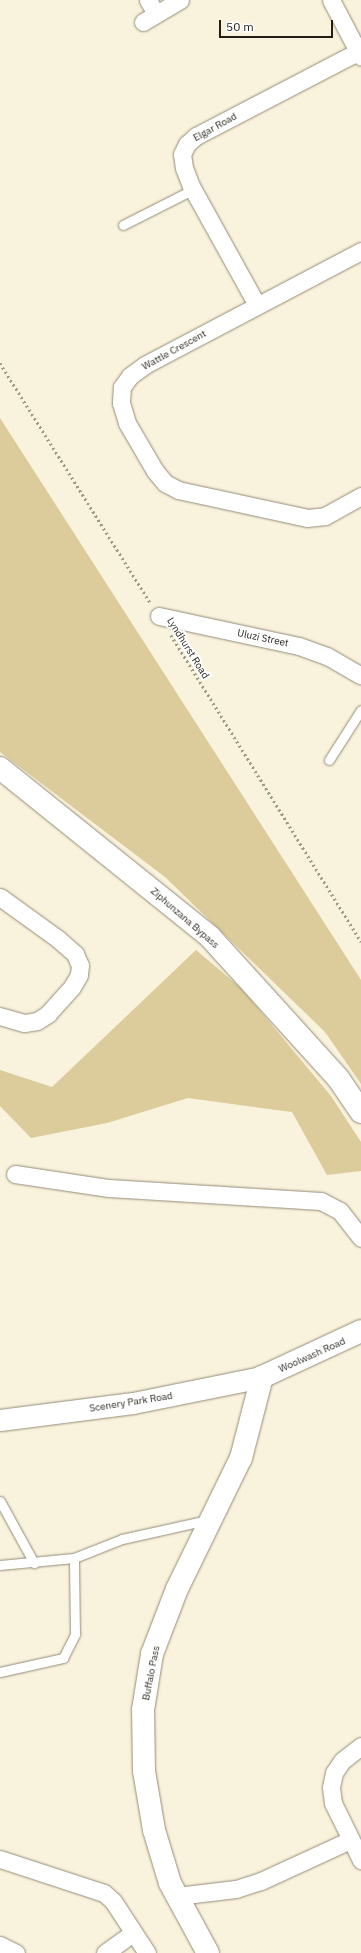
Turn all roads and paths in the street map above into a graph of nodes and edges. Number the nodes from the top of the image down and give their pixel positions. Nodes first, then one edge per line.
1 (180, 0) edge
2 (331, 0) edge
3 (149, 12) edge
4 (360, 53) edge
5 (192, 190) junction
6 (123, 225) dead end
7 (361, 251) edge
8 (257, 305) junction
9 (0, 363) edge
10 (361, 496) edge
11 (159, 616) junction
12 (361, 676) edge
13 (361, 710) edge
14 (329, 760) dead end
15 (0, 768) edge
16 (0, 897) edge
17 (361, 942) edge
18 (0, 1016) edge
19 (361, 1112) edge
20 (15, 1174) dead end
21 (361, 1238) edge
22 (361, 1331) edge
23 (262, 1377) junction
24 (0, 1420) edge
25 (0, 1501) edge
26 (212, 1520) junction
27 (74, 1558) junction
28 (34, 1563) junction
29 (0, 1565) edge
30 (0, 1672) edge
31 (361, 1746) edge
32 (350, 1840) junction
33 (0, 1859) edge
34 (361, 1860) edge
35 (176, 1896) junction
36 (133, 1933) junction
37 (0, 1945) edge
38 (16, 1953) edge
39 (105, 1953) edge
40 (147, 1953) edge
41 (208, 1953) edge

1 - 3 street
2 - 4 street
4 - 5 street, Elgar Road
5 - 6 lane
5 - 8 street, Elgar Road
7 - 8 street, Wattle Crescent
8 - 10 street, Wattle Crescent
9 - 11 path, Lyndhurst Road
11 - 12 street, Uluzi Street
11 - 17 path, Lyndhurst Road
13 - 14 lane
15 - 19 main road, Ziphunzana Bypass
16 - 18 street
20 - 21 street
22 - 23 main road, Woolwash Road
23 - 24 street, Scenery Park Road
23 - 26 main road, Buffalo Pass
25 - 28 lane
26 - 27 lane
26 - 35 main road, Buffalo Pass
27 - 28 lane
27 - 30 lane
28 - 29 lane
31 - 32 street
32 - 34 street
32 - 35 street
33 - 36 street
35 - 41 main road, Buffalo Pass
36 - 39 street
36 - 40 street
37 - 38 street

